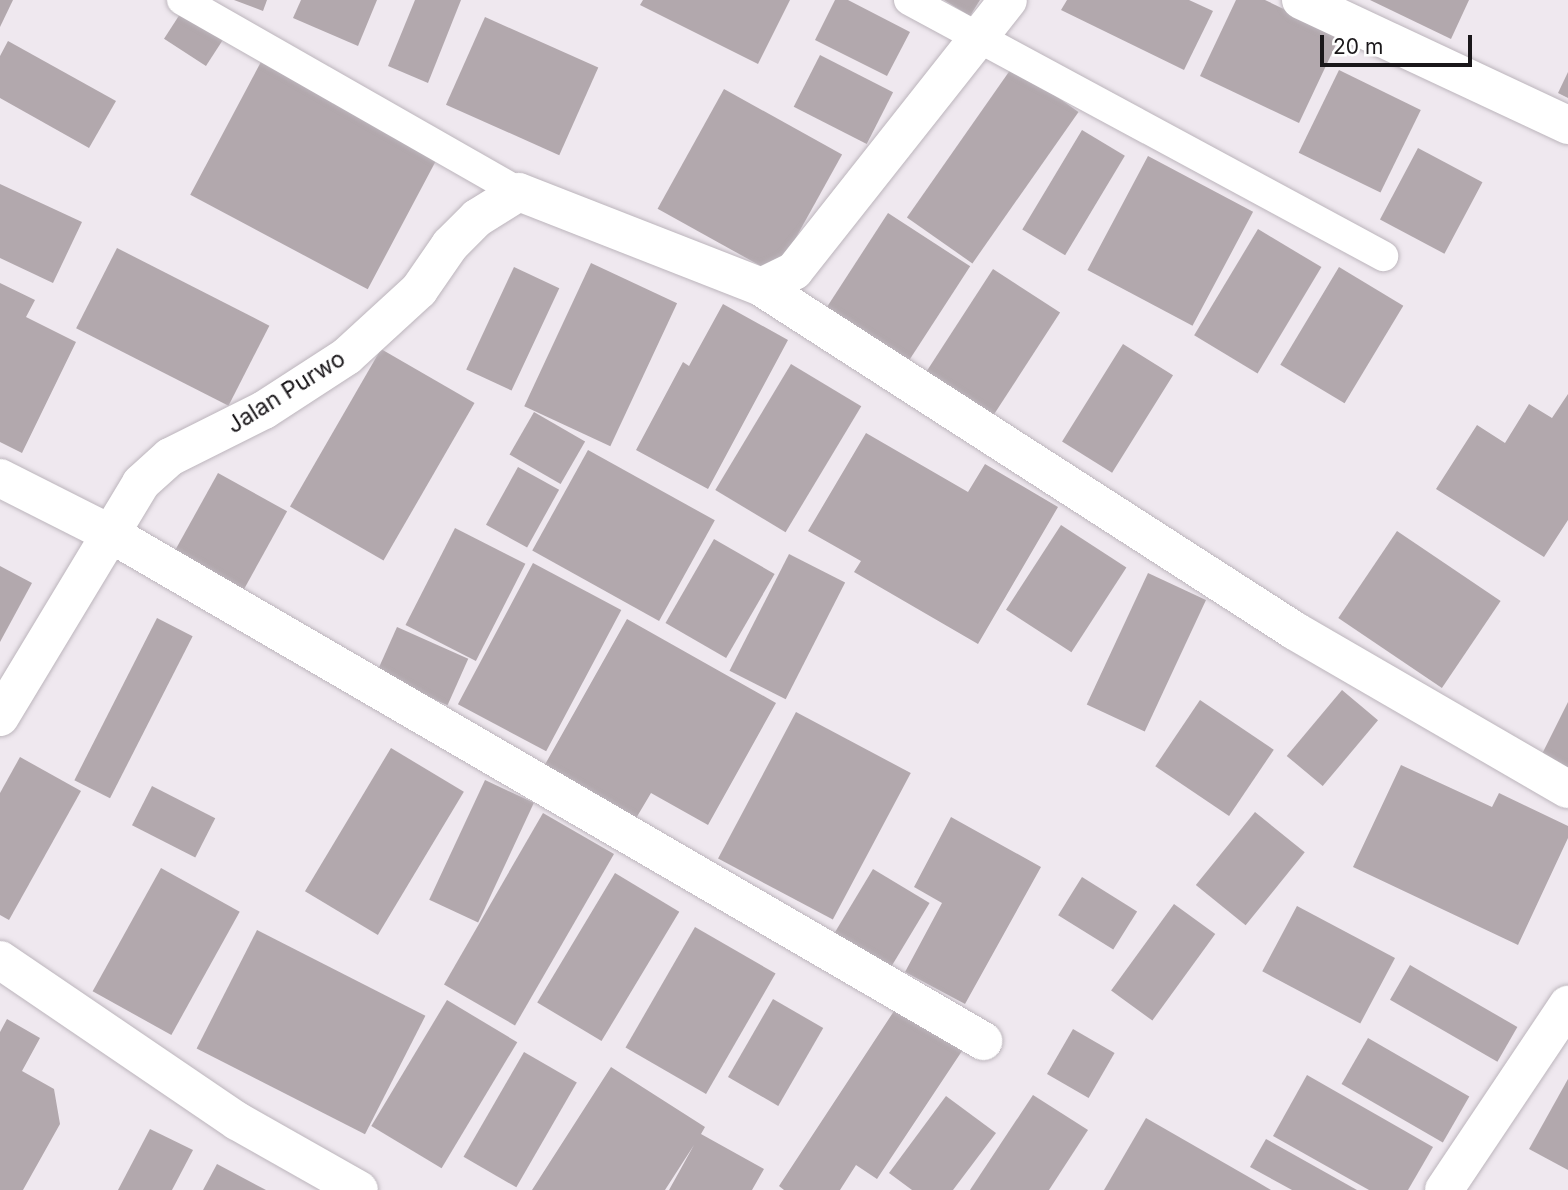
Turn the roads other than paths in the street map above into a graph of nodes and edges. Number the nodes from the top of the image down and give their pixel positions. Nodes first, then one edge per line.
1 (182, 0) edge
2 (909, 0) edge
3 (1008, 0) edge
4 (1301, 0) edge
5 (978, 34) junction
6 (1568, 125) edge
7 (519, 192) junction
8 (1383, 256) dead end
9 (761, 287) junction
10 (0, 478) edge
11 (111, 534) junction
12 (0, 717) edge
13 (1568, 789) edge
14 (0, 960) edge
15 (1568, 1004) edge
16 (983, 1041) dead end
17 (359, 1190) edge
18 (1444, 1190) edge

1 - 7 lane
2 - 5 lane
3 - 5 street
4 - 6 street
5 - 8 lane
5 - 9 street
7 - 9 street
7 - 11 street, Jalan Purwo
9 - 13 street
10 - 11 street
11 - 12 street, Jalan Purwo
11 - 16 street
14 - 17 street
15 - 18 street

